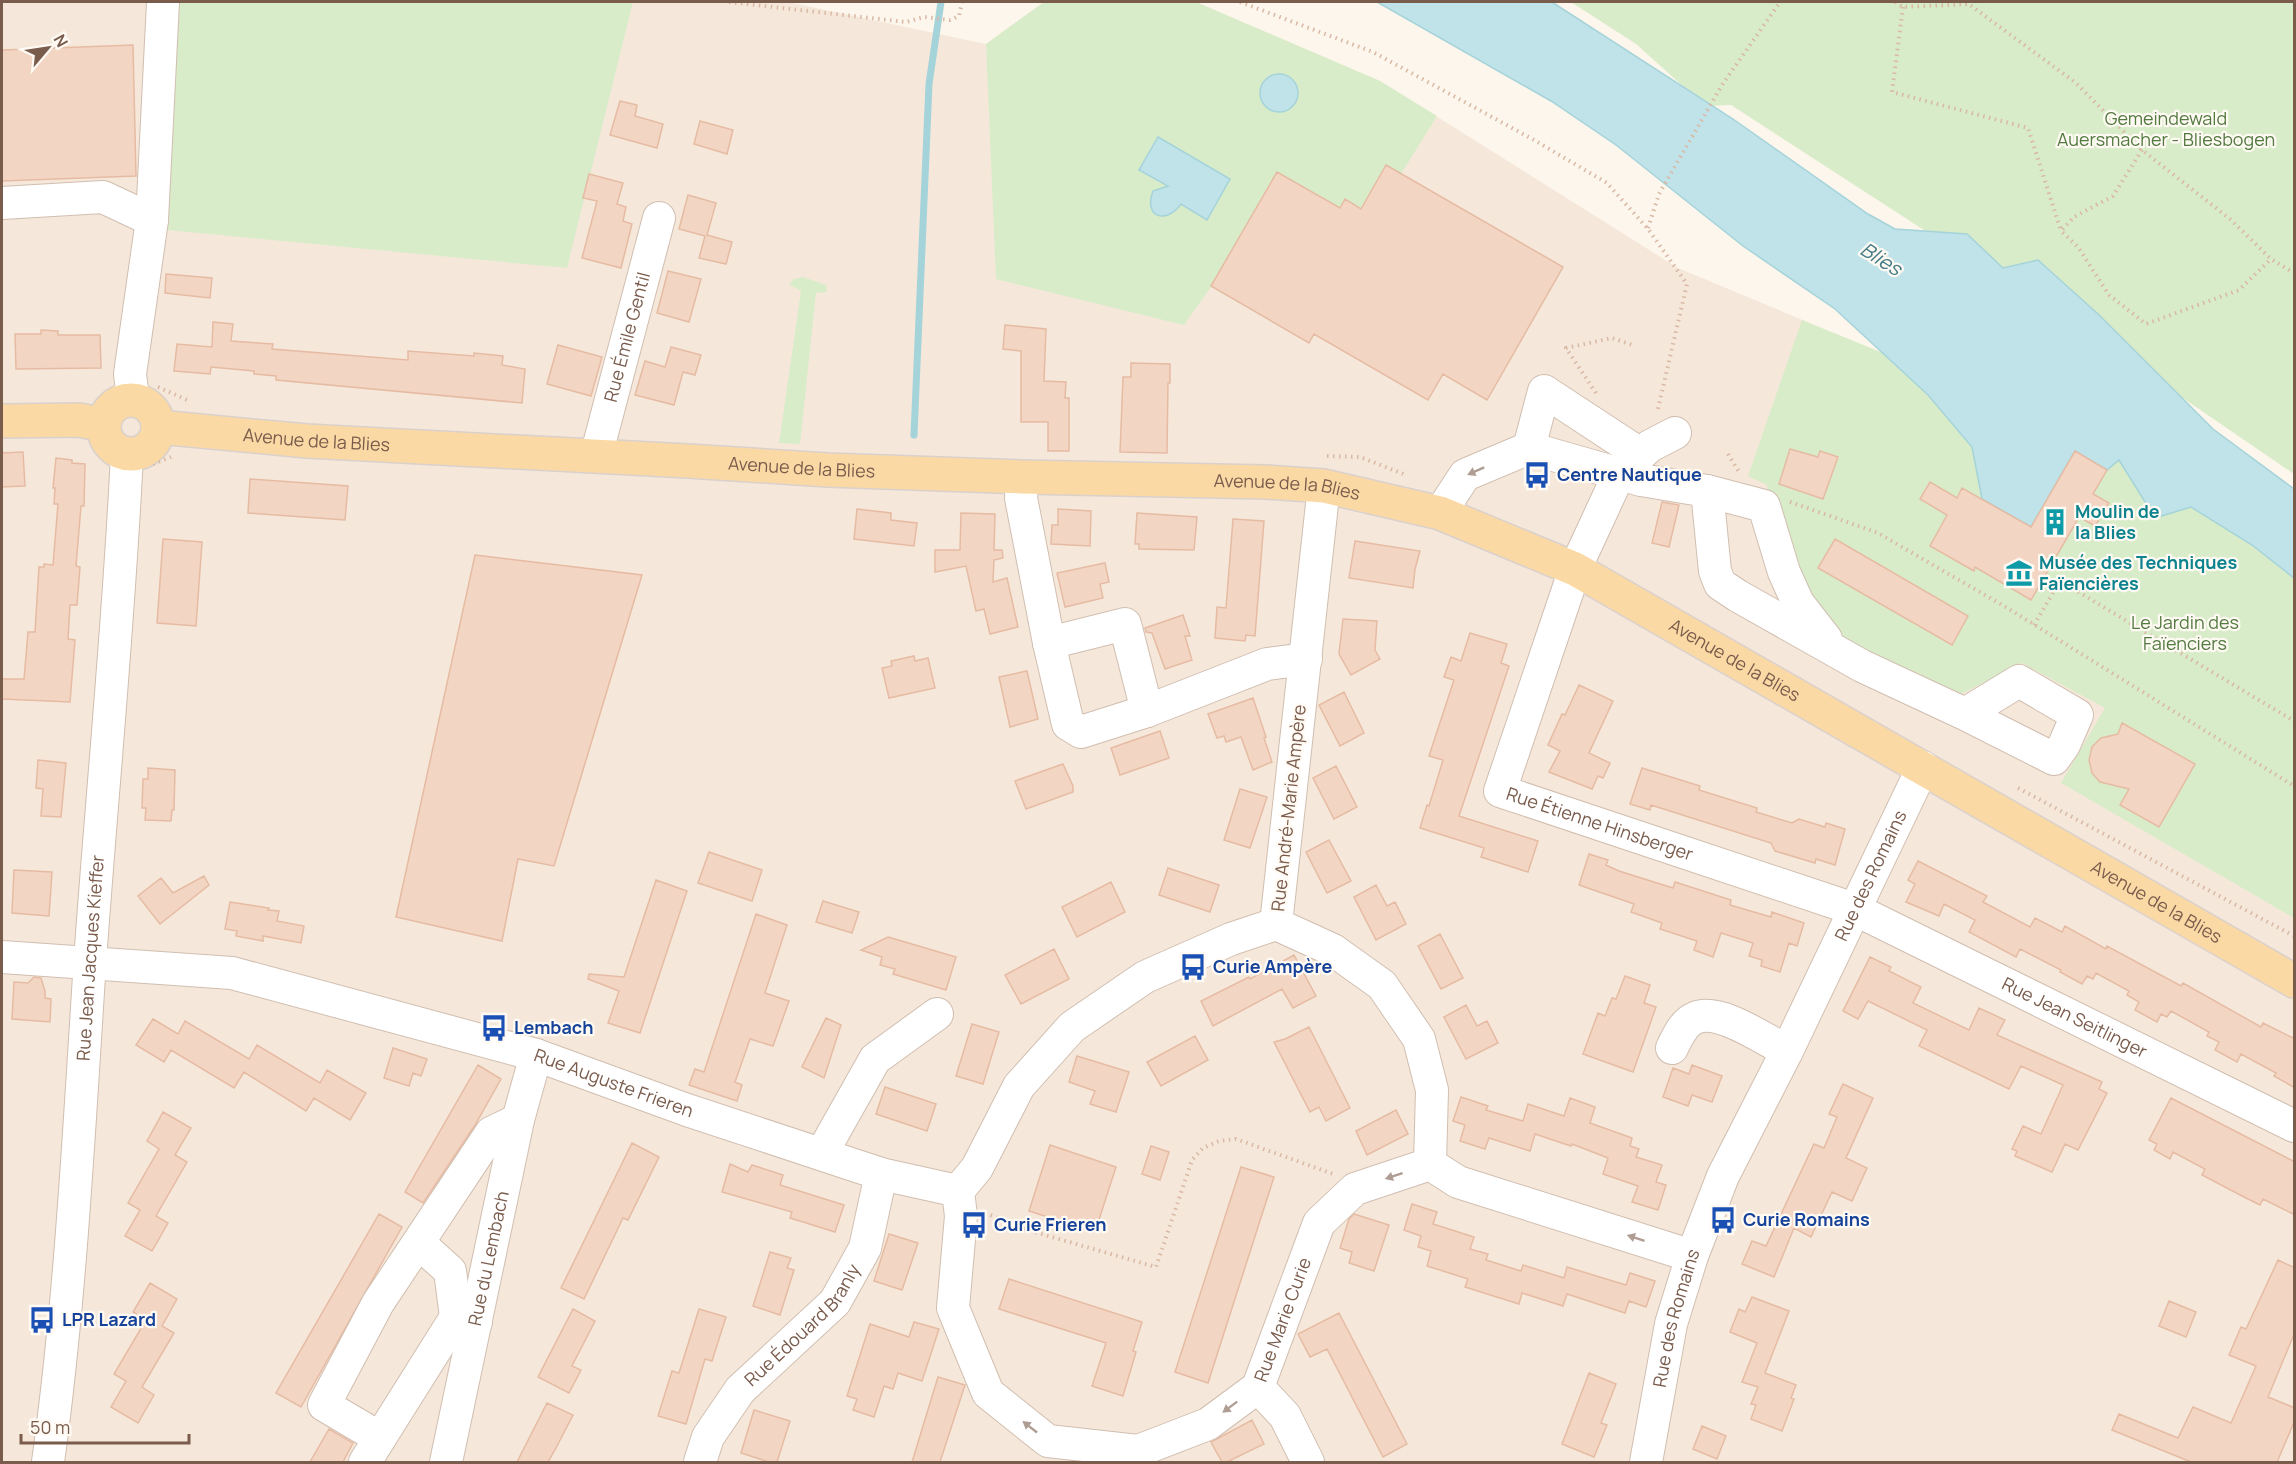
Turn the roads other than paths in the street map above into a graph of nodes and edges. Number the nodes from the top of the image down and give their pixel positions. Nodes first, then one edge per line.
1 (163, 2) edge
2 (2, 203) edge
3 (659, 218) dead end
4 (152, 220) junction
5 (133, 399) junction
6 (2, 421) edge
7 (104, 425) junction
8 (158, 427) junction
9 (1529, 448) junction
10 (1646, 452) junction
11 (127, 454) junction
12 (596, 456) junction
13 (1022, 477) junction
14 (1324, 486) junction
15 (1707, 491) junction
16 (1440, 513) junction
17 (1575, 569) junction
18 (1049, 643) junction
19 (1836, 651) junction
20 (1306, 659) junction
21 (1147, 711) junction
22 (1965, 714) dead end
23 (1923, 767) junction
24 (1854, 909) junction
25 (1275, 924) junction
26 (2, 957) edge
27 (90, 962) junction
28 (2295, 981) edge
29 (937, 1014) dead end
30 (1672, 1048) dead end
31 (1786, 1051) junction
32 (536, 1055) junction
33 (518, 1120) junction
34 (2295, 1126) edge
35 (822, 1153) junction
36 (1430, 1164) junction
37 (881, 1174) junction
38 (959, 1196) junction
39 (419, 1243) junction
40 (1692, 1256) junction
41 (466, 1319) junction
42 (1258, 1387) junction
43 (373, 1450) edge
44 (48, 1462) edge
45 (446, 1462) edge
46 (700, 1462) edge
47 (1308, 1462) edge
48 (1646, 1462) edge

1 - 4 street
2 - 4 street
3 - 12 street, Rue Émile Gentil
4 - 5 street
5 - 7 main road
5 - 8 main road
6 - 7 main road
7 - 11 main road
8 - 11 main road
8 - 12 main road, Avenue de la Blies
9 - 10 street
9 - 10 street
9 -> 16 street
10 - 15 street
10 - 17 street
11 - 27 street, Rue Jean Jacques Kieffer
12 - 13 main road, Avenue de la Blies
13 - 14 main road, Avenue de la Blies
13 - 18 street
14 - 16 main road, Avenue de la Blies
14 - 20 street, Rue André-Marie Ampère
15 - 19 street
15 - 19 street
16 - 17 main road, Avenue de la Blies
17 - 23 main road, Avenue de la Blies
17 - 24 street, Rue Étienne Hinsberger
18 - 21 street
18 - 21 street
19 - 22 street
20 - 21 street
20 - 25 street, Rue André-Marie Ampère
23 - 24 street, Rue des Romains
23 - 28 main road, Avenue de la Blies
24 - 31 street, Rue des Romains
24 - 34 street, Rue Jean Seitlinger
25 - 36 street, Rue André-Marie Ampère
25 - 38 street
26 - 27 street, Rue Auguste Frieren
27 - 32 street, Rue Auguste Frieren
27 - 44 street, Rue Jean Jacques Kieffer
29 - 35 street
30 - 31 street
31 - 40 street, Rue des Romains
32 - 33 street, Rue du Lembach
32 - 35 street, Rue Auguste Frieren
33 - 39 street
33 - 41 street, Rue du Lembach
35 - 37 street, Rue Auguste Frieren
40 -> 36 street
36 -> 42 street, Rue Marie Curie
37 - 38 street, Rue Auguste Frieren
37 - 46 street, Rue Édouard Branly
42 -> 38 street, Rue Marie Curie
39 - 41 street
39 - 43 street
40 - 48 street, Rue des Romains
41 - 43 street
41 - 45 street, Rue du Lembach
42 - 47 street

